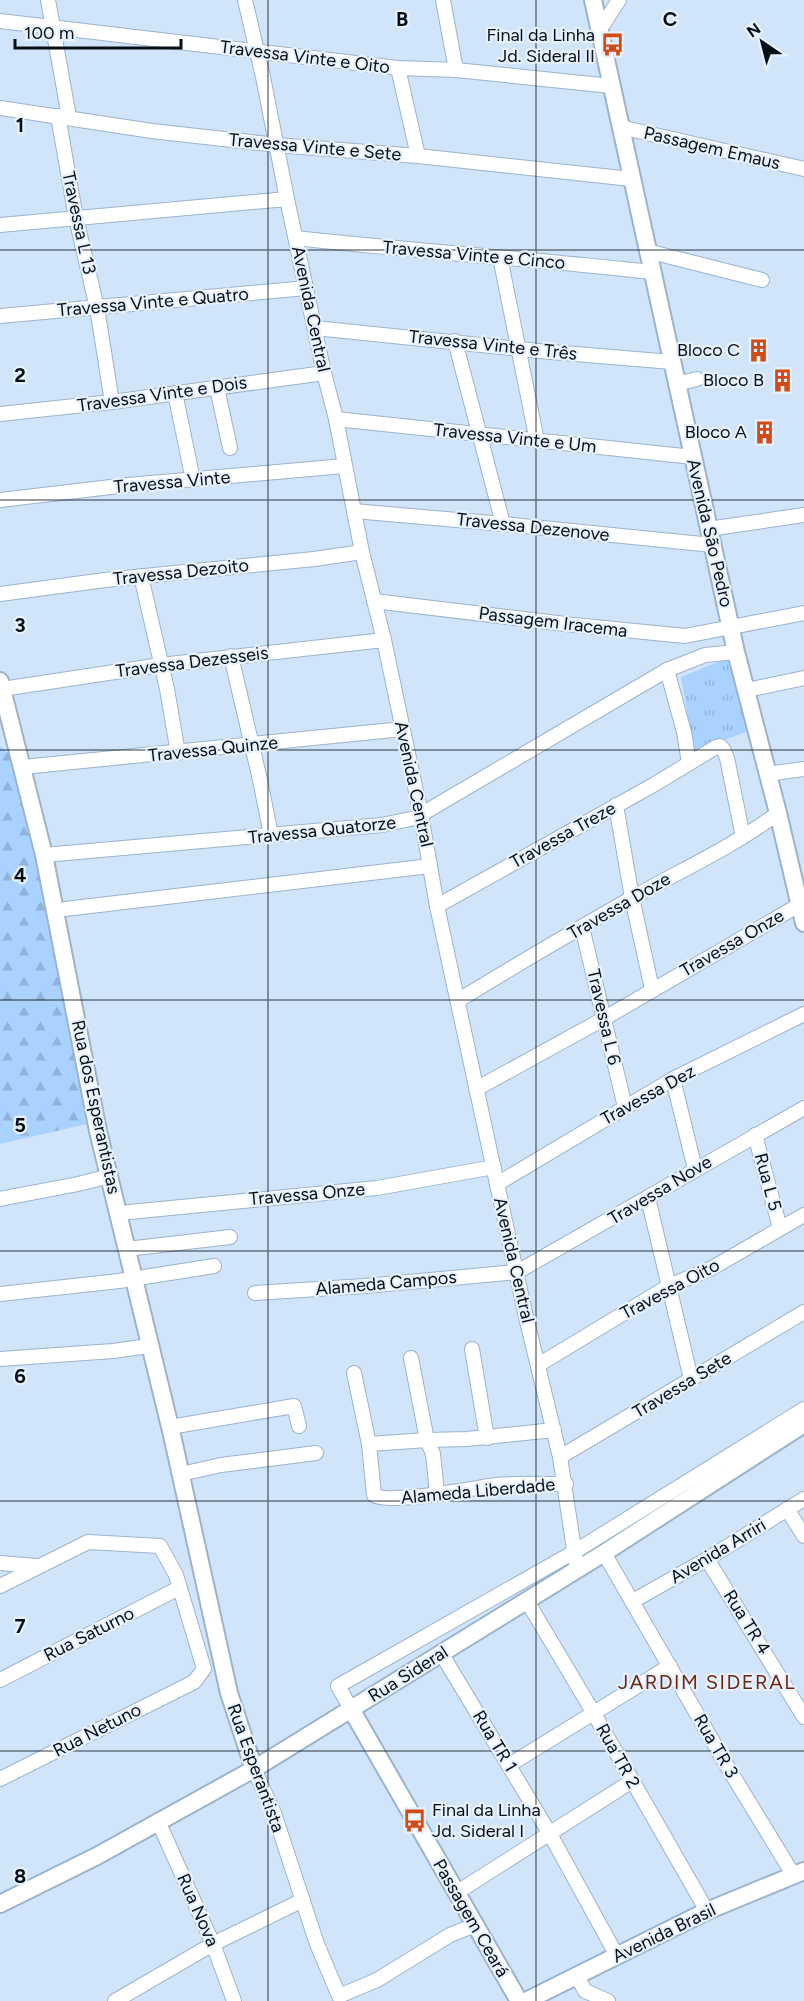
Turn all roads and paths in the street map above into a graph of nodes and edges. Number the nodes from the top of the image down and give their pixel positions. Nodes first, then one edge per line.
1 (48, 0) edge
2 (245, 0) edge
3 (443, 0) edge
4 (593, 0) edge
5 (619, 0) edge
6 (0, 21) edge
7 (52, 27) junction
8 (599, 31) junction
9 (255, 50) junction
10 (398, 68) junction
11 (456, 70) junction
12 (611, 86) junction
13 (0, 108) edge
14 (64, 117) junction
15 (620, 127) junction
16 (277, 145) junction
17 (418, 156) junction
18 (804, 169) edge
19 (631, 179) junction
20 (287, 199) junction
21 (76, 218) junction
22 (0, 225) edge
23 (296, 238) junction
24 (647, 251) junction
25 (500, 257) junction
26 (651, 272) junction
27 (762, 280) dead end
28 (307, 288) junction
29 (97, 308) junction
30 (0, 316) edge
31 (315, 328) junction
32 (455, 342) junction
33 (518, 348) junction
34 (672, 362) junction
35 (324, 373) junction
36 (697, 379) dead end
37 (676, 384) junction
38 (217, 388) junction
39 (176, 393) junction
40 (111, 402) junction
41 (0, 414) edge
42 (336, 419) junction
43 (480, 434) junction
44 (537, 441) junction
45 (230, 448) dead end
46 (693, 457) junction
47 (344, 466) junction
48 (193, 480) junction
49 (0, 500) edge
50 (354, 511) junction
51 (804, 515) edge
52 (503, 524) junction
53 (710, 537) junction
54 (362, 552) junction
55 (141, 576) junction
56 (0, 594) edge
57 (374, 601) junction
58 (804, 613) edge
59 (732, 628) junction
60 (685, 636) junction
61 (384, 640) junction
62 (736, 652) junction
63 (231, 656) junction
64 (690, 660) junction
65 (161, 665) junction
66 (667, 670) junction
67 (804, 678) edge
68 (1, 685) edge
69 (747, 690) junction
70 (403, 729) junction
71 (252, 746) junction
72 (177, 753) junction
73 (689, 763) junction
74 (23, 767) junction
75 (804, 769) edge
76 (767, 774) junction
77 (616, 805) junction
78 (778, 813) junction
79 (421, 815) junction
80 (271, 835) junction
81 (743, 837) junction
82 (44, 855) junction
83 (430, 866) junction
84 (632, 898) junction
85 (799, 905) junction
86 (437, 906) junction
87 (65, 909) dead end
88 (804, 923) edge
89 (582, 927) junction
90 (651, 989) junction
91 (459, 1000) junction
92 (804, 1014) edge
93 (605, 1018) junction
94 (673, 1079) junction
95 (476, 1089) junction
96 (625, 1107) junction
97 (804, 1108) edge
98 (755, 1135) junction
99 (494, 1167) junction
100 (695, 1169) junction
101 (110, 1176) junction
102 (496, 1184) junction
103 (648, 1198) junction
104 (0, 1199) edge
105 (119, 1213) junction
106 (804, 1215) edge
107 (780, 1228) junction
108 (230, 1238) dead end
109 (126, 1249) junction
110 (214, 1266) dead end
111 (517, 1272) junction
112 (133, 1279) junction
113 (669, 1286) junction
114 (255, 1293) dead end
115 (0, 1294) edge
116 (804, 1312) edge
117 (149, 1346) junction
118 (472, 1349) dead end
119 (411, 1358) dead end
120 (0, 1359) edge
121 (538, 1365) junction
122 (354, 1373) dead end
123 (691, 1379) junction
124 (804, 1409) edge
125 (804, 1424) edge
126 (299, 1426) dead end
127 (170, 1427) junction
128 (554, 1430) junction
129 (487, 1438) junction
130 (427, 1440) junction
131 (369, 1444) junction
132 (316, 1453) dead end
133 (560, 1457) junction
134 (181, 1474) junction
135 (566, 1484) junction
136 (437, 1493) junction
137 (804, 1499) edge
138 (788, 1509) junction
139 (195, 1533) joint
140 (804, 1536) edge
141 (573, 1552) junction
142 (604, 1553) junction
143 (707, 1559) junction
144 (0, 1563) edge
145 (39, 1566) junction
146 (577, 1569) junction
147 (0, 1586) edge
148 (179, 1588) junction
149 (527, 1601) junction
150 (633, 1601) junction
151 (441, 1653) junction
152 (670, 1666) junction
153 (0, 1680) edge
154 (351, 1709) junction
155 (593, 1712) junction
156 (804, 1717) edge
157 (509, 1765) junction
158 (254, 1769) junction
159 (0, 1779) edge
160 (632, 1781) junction
161 (158, 1821) junction
162 (550, 1834) junction
163 (800, 1876) edge
164 (456, 1893) junction
165 (303, 1900) junction
166 (0, 1904) edge
167 (707, 1911) junction
168 (475, 1925) junction
169 (213, 1944) junction
170 (617, 1956) junction
171 (581, 1989) edge
172 (115, 2001) edge
173 (234, 2001) edge
174 (519, 2001) edge
175 (526, 2001) edge
176 (608, 2001) edge

1 - 7 street, Travessa L 13
2 - 9 street, Avenida Central
3 - 11 street
4 - 8 main road, Avenida São Pedro
5 - 8 street
6 - 7 street, Travessa Vinte e Oito
7 - 9 street, Travessa Vinte e Oito
7 - 14 street, Travessa L 13
8 - 12 main road, Avenida São Pedro
9 - 10 street, Travessa Vinte e Oito
9 - 16 street, Avenida Central
10 - 11 street, Travessa Vinte e Oito
10 - 17 street
11 - 12 street, Travessa Vinte e Oito
12 - 15 main road, Avenida São Pedro
13 - 14 street, Travessa Vinte e Sete
14 - 16 street, Travessa Vinte e Sete
14 - 21 street, Travessa L 13
15 - 18 street, Passagem Emaus
15 - 19 main road, Avenida São Pedro
16 - 17 street, Travessa Vinte e Sete
16 - 20 street, Avenida Central
17 - 19 street, Travessa Vinte e Sete
19 - 24 main road, Avenida São Pedro
20 - 21 street
20 - 23 street, Avenida Central
21 - 22 street
21 - 29 street, Travessa L 13
23 - 25 street, Travessa Vinte e Cinco
23 - 28 street, Avenida Central
24 - 26 main road, Avenida São Pedro
24 - 27 street
25 - 26 street, Travessa Vinte e Cinco
25 - 33 street
26 - 34 main road, Avenida São Pedro
28 - 29 street, Travessa Vinte e Quatro
28 - 31 street, Avenida Central
29 - 30 street, Travessa Vinte e Quatro
29 - 40 street, Travessa L 13
31 - 32 street, Travessa Vinte e Três
31 - 35 street, Avenida Central
32 - 33 street, Travessa Vinte e Três
32 - 43 street
33 - 34 street, Travessa Vinte e Três
33 - 44 street
34 - 37 main road, Avenida São Pedro
35 - 38 street, Travessa Vinte e Dois
35 - 42 street, Avenida Central
36 - 37 street
37 - 46 main road, Avenida São Pedro
38 - 39 street, Travessa Vinte e Dois
38 - 45 street
39 - 40 street, Travessa Vinte e Dois
39 - 48 street
40 - 41 street, Travessa Vinte e Dois
42 - 43 street, Travessa Vinte e Um
42 - 47 street, Avenida Central
43 - 44 street, Travessa Vinte e Um
43 - 52 street
44 - 46 street, Travessa Vinte e Um
46 - 53 main road, Avenida São Pedro
47 - 48 street, Travessa Vinte
47 - 50 street, Avenida Central
48 - 49 street, Travessa Vinte
50 - 52 street, Travessa Dezenove
50 - 54 street, Avenida Central
51 - 53 street
52 - 53 street, Travessa Dezenove
53 - 59 main road, Avenida São Pedro
54 - 55 street, Travessa Dezoito
54 - 57 street, Avenida Central
55 - 56 street, Travessa Dezoito
55 - 65 street
57 - 60 street, Passagem Iracema
57 - 61 street, Avenida Central
58 - 59 street, Passagem Iracema
59 - 60 street, Passagem Iracema
59 - 62 main road, Avenida São Pedro
60 - 64 street
61 - 63 street, Travessa Dezesseis
61 - 70 street, Avenida Central
62 - 64 street, Travessa Quatorze
62 - 69 main road, Avenida São Pedro
63 - 65 street, Travessa Dezesseis
63 - 71 street
64 - 66 street, Travessa Quatorze
65 - 68 street, Travessa Dezesseis
65 - 72 street
66 - 73 street
66 - 79 street, Travessa Quatorze
67 - 69 street
68 - 74 main road, Rua dos Esperantistas
69 - 76 main road, Avenida São Pedro
70 - 71 street, Travessa Quinze
70 - 79 street, Avenida Central
71 - 72 street, Travessa Quinze
71 - 80 street
72 - 74 street, Travessa Quinze
73 - 77 street, Travessa Treze
73 - 81 street, Travessa Treze
74 - 82 main road, Rua dos Esperantistas
75 - 76 street
76 - 78 main road, Avenida São Pedro
77 - 84 street
77 - 86 street, Travessa Treze
78 - 81 street, Travessa Doze
78 - 85 main road, Avenida São Pedro
79 - 80 street, Travessa Quatorze
79 - 83 street, Avenida Central
80 - 82 street, Travessa Quatorze
81 - 84 street, Travessa Doze
82 - 101 main road, Rua dos Esperantistas
83 - 86 street, Avenida Central
83 - 87 street
84 - 89 street, Travessa Doze
84 - 90 street
85 - 88 main road, Avenida São Pedro
85 - 90 street, Travessa Onze
86 - 91 street, Avenida Central
89 - 91 street, Travessa Doze
89 - 93 street, Travessa L 6
90 - 93 street, Travessa Onze
91 - 95 street, Avenida Central
92 - 94 street, Travessa Dez
93 - 95 street, Travessa Onze
93 - 96 street, Travessa L 6
94 - 96 street, Travessa Dez
94 - 100 street
95 - 99 street, Avenida Central
96 - 102 street, Travessa Dez
97 - 98 street, Travessa Nove
98 - 100 street, Travessa Nove
98 - 107 street, Rua L 5
99 - 102 street, Avenida Central
99 - 105 street, Travessa Onze
100 - 103 street, Travessa Nove
101 - 104 street
101 - 105 main road, Rua dos Esperantistas
102 - 111 street, Avenida Central
103 - 111 street, Travessa Nove
103 - 113 street
105 - 109 main road, Rua dos Esperantistas
106 - 107 street, Travessa Oito
107 - 113 street, Travessa Oito
108 - 109 street
109 - 112 main road, Rua dos Esperantistas
110 - 112 street
111 - 114 street, Alameda Campos
111 - 121 street, Avenida Central
112 - 115 street
112 - 117 main road, Rua dos Esperantistas
113 - 121 street, Travessa Oito
113 - 123 street
116 - 123 street, Travessa Sete
117 - 120 street
117 - 127 main road, Rua dos Esperantistas
118 - 129 street
119 - 130 street
121 - 128 street, Avenida Central
122 - 131 street
123 - 133 street, Travessa Sete
124 - 141 street
125 - 142 main road, Rua Sideral
126 - 127 street
127 - 134 main road, Rua dos Esperantistas
128 - 129 street
128 - 133 street, Avenida Central
129 - 130 street
130 - 131 street
130 - 136 street
131 - 136 street, Alameda Liberdade
132 - 134 street
133 - 135 street, Avenida Central
134 - 139 main road, Rua dos Esperantistas
135 - 136 street, Alameda Liberdade
135 - 141 street, Avenida Central
137 - 138 street, Avenida Arriri
138 - 140 street
138 - 143 street, Avenida Arriri
139 - 158 main road, Rua Esperantista
141 - 146 street, Avenida Central
141 - 154 street
142 - 146 main road, Rua Sideral
142 - 150 street, Rua TR 3
143 - 150 street, Avenida Arriri
143 - 156 street, Rua TR 4
144 - 145 street
145 - 147 street
145 - 148 street
146 - 149 main road, Rua Sideral
148 - 153 street, Rua Saturno
148 - 159 street, Rua Netuno
149 - 151 main road, Rua Sideral
149 - 155 street, Rua TR 2
150 - 152 street, Rua TR 3
151 - 154 main road, Rua Sideral
151 - 157 street, Rua TR 1
152 - 155 street
152 - 163 street, Rua TR 3
154 - 158 main road, Rua Sideral
154 - 164 main road, Passagem Ceará
155 - 157 street
155 - 160 street, Rua TR 2
157 - 162 street, Rua TR 1
158 - 161 main road, Rua Sideral
158 - 165 street, Rua Esperantista
160 - 162 street
160 - 167 street, Rua TR 2
161 - 166 main road, Rua Sideral
161 - 169 street, Rua Nova
162 - 164 street
162 - 170 street, Rua TR 1
163 - 167 main road, Avenida Brasil
164 - 168 main road, Passagem Ceará
165 - 168 street, Rua Esperantista
165 - 169 street
167 - 170 main road, Avenida Brasil
168 - 174 main road, Passagem Ceará
169 - 172 street
169 - 173 street, Rua Nova
170 - 171 main road, Avenida Brasil
171 - 175 main road, Avenida Brasil
171 - 176 street

